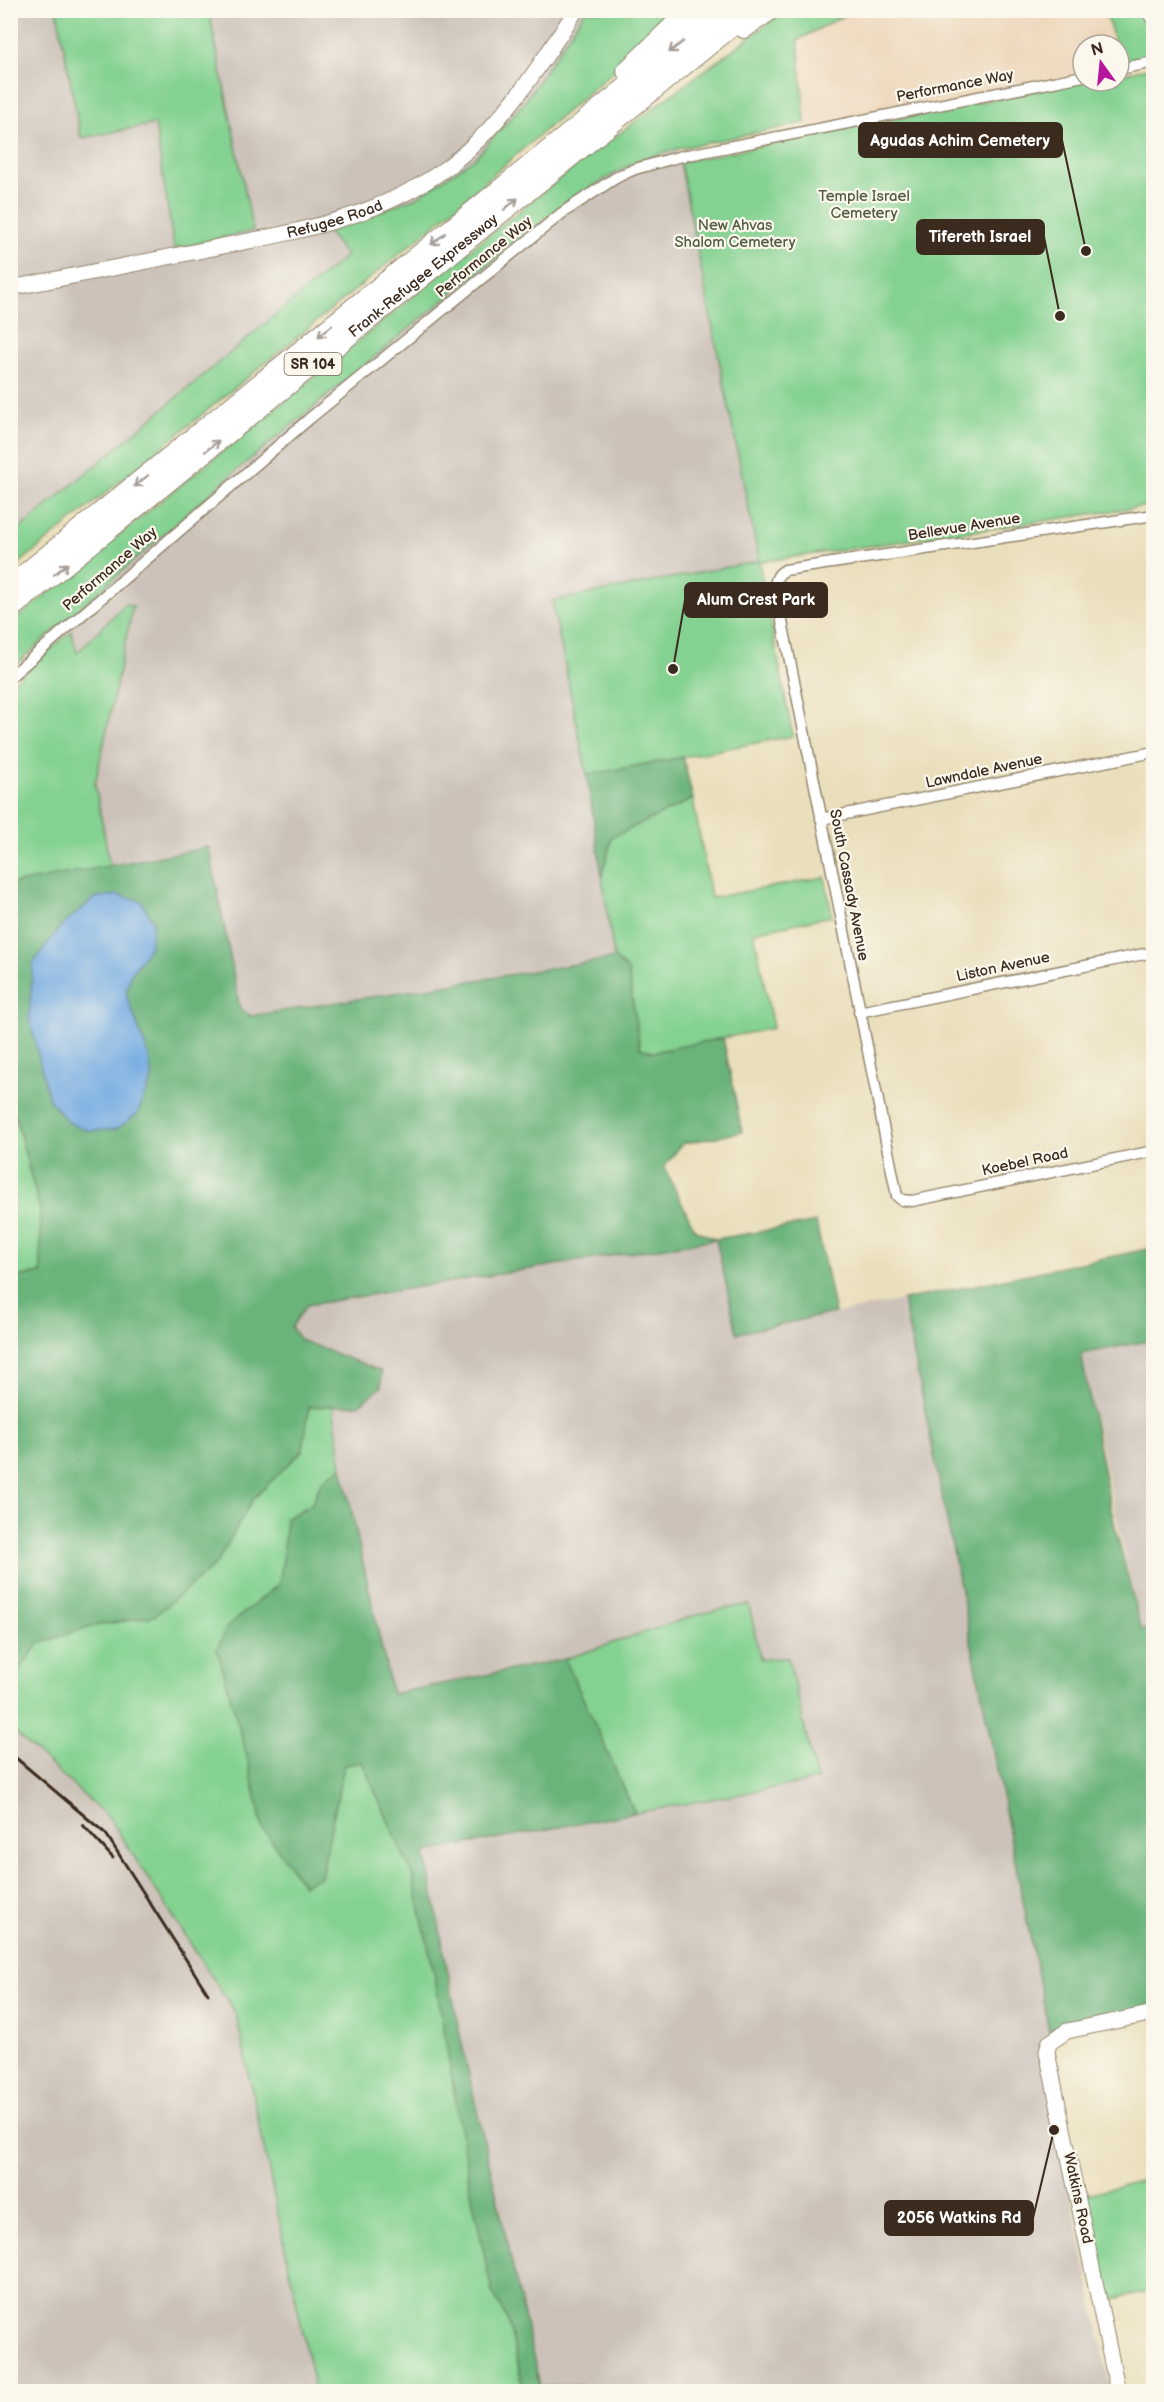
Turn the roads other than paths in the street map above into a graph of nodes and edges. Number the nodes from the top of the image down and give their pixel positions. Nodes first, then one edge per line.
1 (576, 10) edge
2 (690, 10) edge
3 (722, 10) edge
4 (752, 10) edge
5 (770, 10) edge
6 (700, 51) junction
7 (1154, 62) edge
8 (1131, 67) edge
9 (1071, 78) edge
10 (549, 149) junction
11 (10, 288) edge
12 (1154, 515) edge
13 (779, 573) joint
14 (10, 586) edge
15 (10, 609) edge
16 (10, 677) edge
17 (1154, 752) edge
18 (821, 819) junction
19 (1154, 952) edge
20 (859, 1012) junction
21 (1154, 1151) edge
22 (902, 1200) joint
23 (1154, 2013) edge
24 (1118, 2391) edge

1 - 11 main road, Refugee Road
2 - 10 highway
3 -> 10 highway, Frank-Refugee Expressway / SR 104
4 - 6 highway, Frank-Refugee Expressway / SR 104
5 - 6 highway
15 -> 6 highway, Frank-Refugee Expressway / SR 104
7 - 8 street
9 - 16 street, Performance Way
10 -> 14 highway, Frank-Refugee Expressway / SR 104
12 - 13 street, Bellevue Avenue
13 - 18 street, South Cassady Avenue
17 - 18 street, Lawndale Avenue
18 - 20 street, South Cassady Avenue
19 - 20 street, Liston Avenue
20 - 22 street, South Cassady Avenue
21 - 22 street, Koebel Road
23 - 24 main road, Watkins Road

